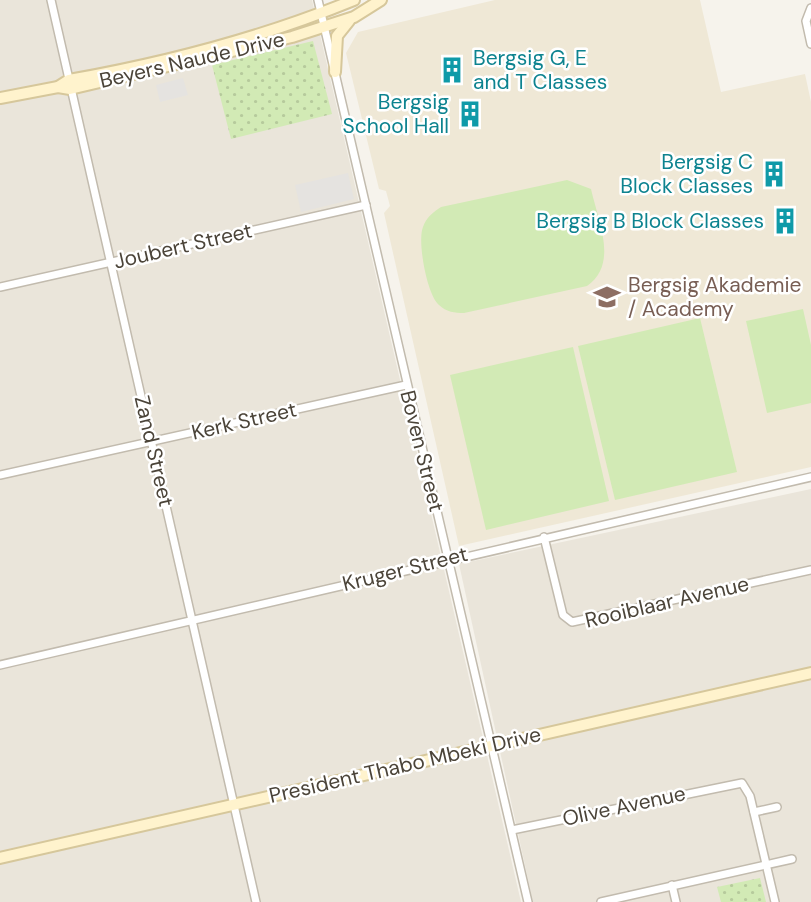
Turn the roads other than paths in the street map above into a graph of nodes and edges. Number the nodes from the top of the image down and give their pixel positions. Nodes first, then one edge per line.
1 (51, 0) edge
2 (318, 0) edge
3 (354, 0) edge
4 (381, 0) edge
5 (811, 8) edge
6 (321, 13) junction
7 (354, 18) junction
8 (324, 26) junction
9 (811, 44) edge
10 (335, 72) junction
11 (70, 84) junction
12 (0, 98) edge
13 (366, 205) junction
14 (110, 263) junction
15 (0, 287) edge
16 (406, 385) junction
17 (153, 441) junction
18 (0, 475) edge
19 (811, 477) edge
20 (544, 537) junction
21 (449, 558) junction
22 (811, 570) edge
23 (191, 621) junction
24 (0, 664) edge
25 (811, 673) edge
26 (492, 745) junction
27 (234, 804) junction
28 (777, 807) dead end
29 (754, 812) junction
30 (512, 830) junction
31 (0, 858) edge
32 (792, 859) dead end
33 (766, 866) junction
34 (672, 886) junction
35 (256, 902) edge
36 (528, 902) edge
37 (601, 902) edge
38 (676, 902) edge
39 (775, 902) edge

1 - 11 street, Zand Street
2 - 6 street, Boven Street
3 - 6 street, Beyers Naude Drive
4 - 7 street
5 - 9 street
6 - 8 street, Boven Street
6 - 11 street, Beyers Naude Drive
7 - 8 street, Beyers Naude Drive
7 - 10 street
8 - 10 street, Boven Street
8 - 11 street, Beyers Naude Drive
10 - 13 street, Boven Street
11 - 12 street, Beyers Naude Drive
11 - 14 street, Zand Street
13 - 14 street, Joubert Street
13 - 16 street, Boven Street
14 - 15 street, Joubert Street
14 - 17 street, Zand Street
16 - 17 street, Kerk Street
16 - 21 street, Boven Street
17 - 18 street, Kerk Street
17 - 23 street, Zand Street
19 - 20 street, Kruger Street
20 - 21 street, Kruger Street
20 - 22 street, Rooiblaar Avenue
21 - 23 street, Kruger Street
21 - 26 street, Boven Street
23 - 24 street, Kruger Street
23 - 27 street, Zand Street
25 - 26 street, President Thabo Mbeki Drive
26 - 27 street, President Thabo Mbeki Drive
26 - 30 street, Boven Street
27 - 31 street, President Thabo Mbeki Drive
27 - 35 street, Zand Street
28 - 29 street
29 - 30 street, Olive Avenue
29 - 33 street
30 - 36 street, Boven Street
32 - 33 street
33 - 34 street
33 - 39 street
34 - 37 street
34 - 38 street

